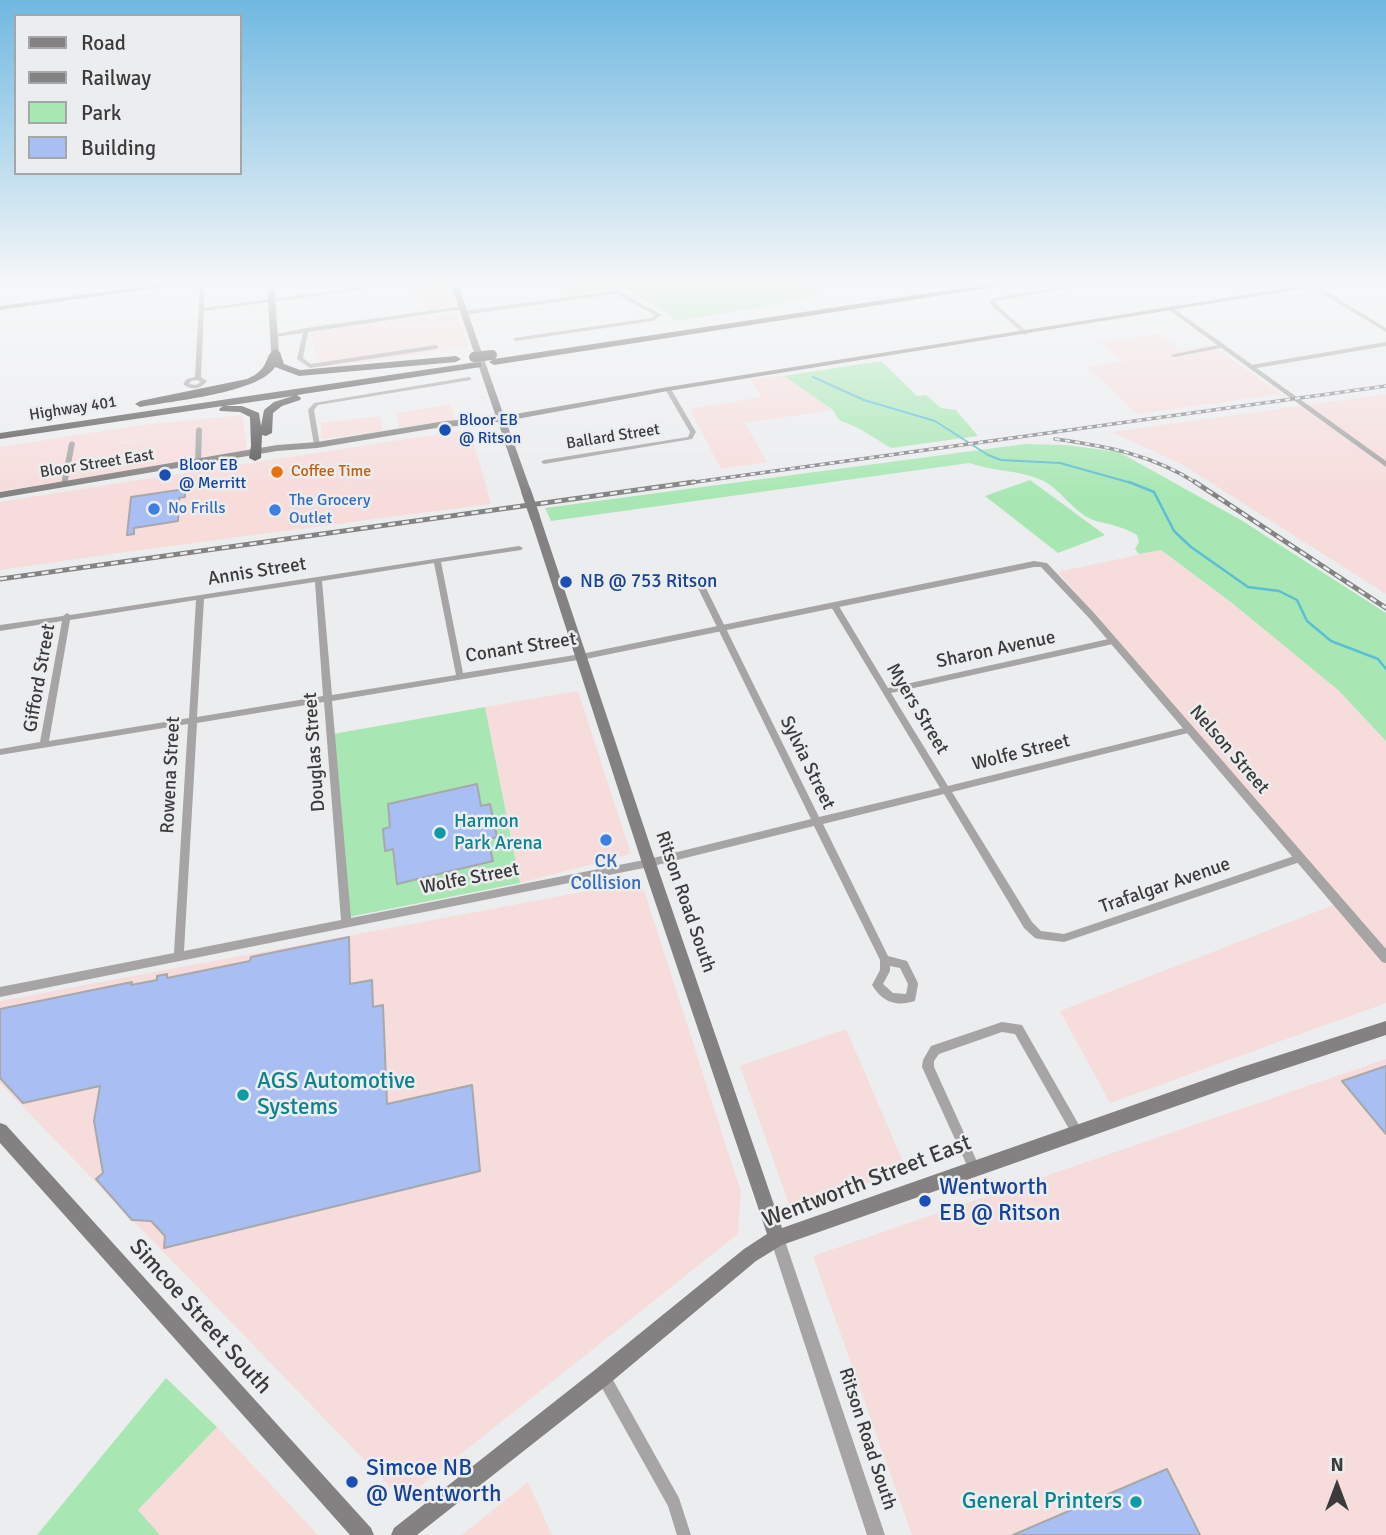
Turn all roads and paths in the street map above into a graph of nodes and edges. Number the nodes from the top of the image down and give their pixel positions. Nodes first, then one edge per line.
1 (200, 354) edge
2 (275, 354) edge
3 (276, 354) edge
4 (301, 354) edge
5 (388, 354) edge
6 (479, 354) edge
7 (521, 354) edge
8 (523, 354) edge
9 (893, 354) edge
10 (1181, 354) edge
11 (1233, 354) edge
12 (1329, 354) edge
13 (1174, 355) dead end
14 (493, 358) junction
15 (471, 360) junction
16 (1251, 367) junction
17 (454, 369) junction
18 (198, 378) dead end
19 (468, 379) dead end
20 (668, 389) junction
21 (549, 410) joint
22 (502, 417) junction
23 (66, 418) junction
24 (0, 428) edge
25 (41, 429) junction
26 (200, 429) dead end
27 (0, 436) edge
28 (72, 443) dead end
29 (317, 445) junction
30 (261, 454) junction
31 (544, 462) dead end
32 (198, 464) junction
33 (1386, 465) edge
34 (64, 485) junction
35 (0, 495) edge
36 (519, 548) dead end
37 (437, 560) junction
38 (1044, 565) joint
39 (318, 579) junction
40 (698, 580) dead end
41 (200, 597) junction
42 (834, 605) junction
43 (67, 617) junction
44 (0, 628) edge
45 (722, 628) junction
46 (1113, 640) junction
47 (581, 657) junction
48 (460, 676) junction
49 (886, 691) junction
50 (329, 697) junction
51 (191, 720) junction
52 (1188, 730) junction
53 (44, 744) junction
54 (0, 752) edge
55 (946, 790) junction
56 (816, 822) junction
57 (1300, 858) junction
58 (649, 863) junction
59 (346, 922) junction
60 (1040, 935) joint
61 (179, 955) junction
62 (1386, 958) edge
63 (885, 960) junction
64 (0, 992) edge
65 (1386, 1028) edge
66 (0, 1131) edge
67 (1077, 1132) junction
68 (974, 1168) junction
69 (777, 1238) junction
70 (603, 1376) junction
71 (365, 1535) edge
72 (401, 1535) edge
73 (684, 1535) edge
74 (876, 1535) edge

1 - 18 street
2 - 23 highway
3 - 15 highway
4 - 5 street
6 - 22 main road, Ritson Road South
7 - 14 highway, Highway 401
8 - 14 highway, Highway 401
9 - 20 main road, Bloor Street East
10 - 13 street
11 - 16 street
12 - 16 street
14 - 15 highway, Highway 401
15 - 17 highway, Highway 401
15 - 23 highway, Highway 401
16 - 33 street
17 - 25 highway, Highway 401
17 - 30 highway
19 - 29 street
20 - 21 main road, Bloor Street East
20 - 31 street, Ballard Street
21 - 22 main road, Bloor Street East
22 - 29 main road, Bloor Street East
22 - 47 main road, Ritson Road South, bridge
23 - 24 highway, Highway 401
25 - 27 highway, Highway 401
25 - 30 highway
26 - 32 street
28 - 34 street
29 - 30 main road, Bloor Street East
30 - 32 main road, Bloor Street East
32 - 34 main road, Bloor Street East
34 - 35 main road, Bloor Street East
36 - 37 street, Annis Street
37 - 39 street, Annis Street
37 - 48 street
38 - 42 street, Conant Street
38 - 46 street, Nelson Street
39 - 41 street, Annis Street
39 - 50 street, Douglas Street
40 - 45 street, Sylvia Street
41 - 43 street, Annis Street
41 - 51 street, Rowena Street
42 - 45 street, Conant Street
42 - 49 street, Myers Street
43 - 44 street, Annis Street
43 - 53 street, Gifford Street
45 - 47 street, Conant Street
45 - 56 street, Sylvia Street
46 - 49 street, Sharon Avenue
46 - 52 street, Nelson Street
47 - 48 street, Conant Street
47 - 58 main road, Ritson Road South
48 - 50 street, Conant Street
49 - 55 street, Myers Street
50 - 51 street, Conant Street
50 - 59 street, Douglas Street
51 - 53 street, Conant Street
51 - 61 street, Rowena Street
52 - 55 street, Wolfe Street
52 - 57 street, Nelson Street
53 - 54 street, Conant Street
55 - 56 street, Wolfe Street
55 - 60 street, Myers Street
56 - 58 street, Wolfe Street
56 - 63 street, Sylvia Street
57 - 60 street, Trafalgar Avenue
57 - 62 street, Nelson Street
58 - 59 street, Wolfe Street
58 - 69 main road, Ritson Road South
59 - 61 street, Wolfe Street
61 - 64 street, Wolfe Street
63 - 63 street, Sylvia Street
65 - 67 main road, Wentworth Street East
66 - 71 main road, Simcoe Street South
67 - 68 main road, Wentworth Street East
67 - 68 street
68 - 69 main road, Wentworth Street East
69 - 70 main road, Wentworth Street East
69 - 74 street, Ritson Road South
70 - 72 main road, Wentworth Street East
70 - 73 street

